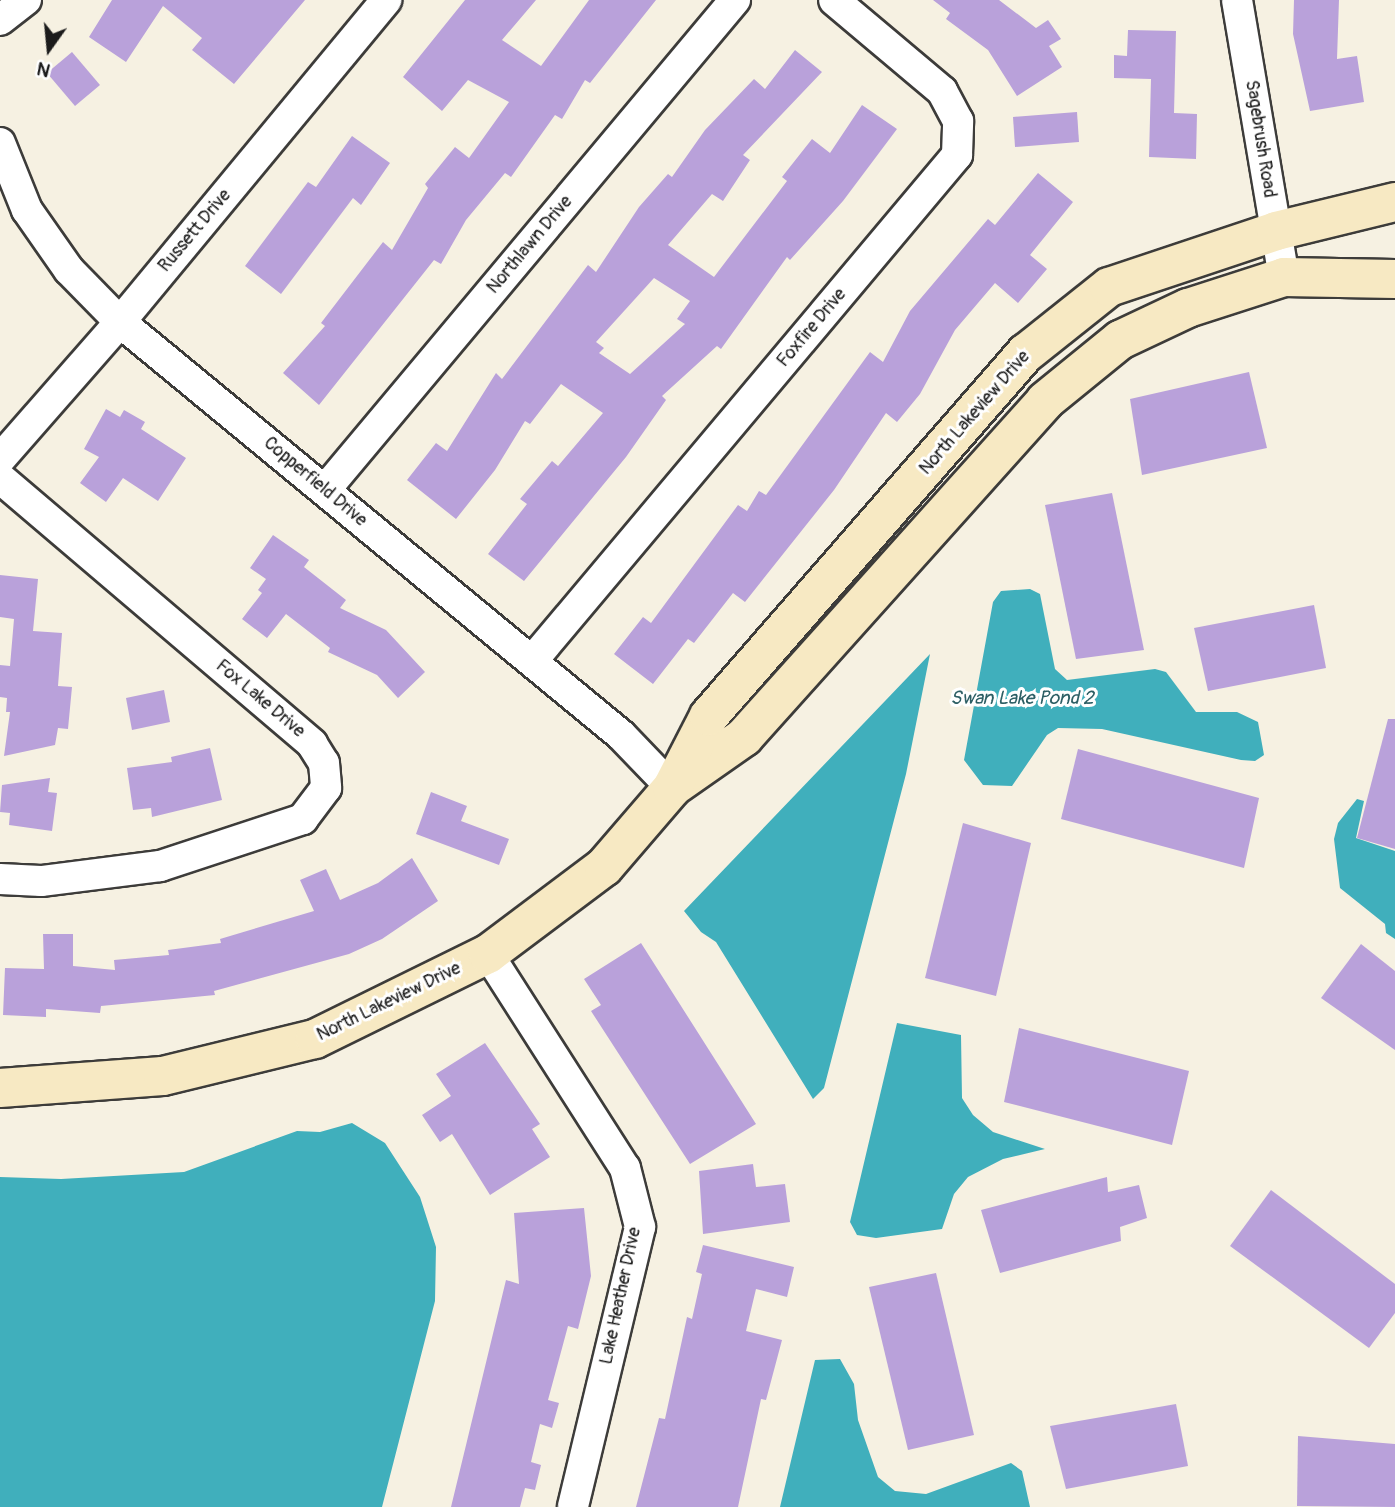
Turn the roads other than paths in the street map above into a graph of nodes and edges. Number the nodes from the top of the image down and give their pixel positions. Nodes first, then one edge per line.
1 (26, 0) edge
2 (386, 0) edge
3 (735, 0) edge
4 (834, 0) edge
5 (1237, 0) edge
6 (0, 20) edge
7 (0, 143) edge
8 (1395, 202) edge
9 (1276, 231) junction
10 (1284, 277) junction
11 (1395, 279) edge
12 (120, 322) junction
13 (0, 459) edge
14 (922, 473) junction
15 (0, 478) edge
16 (325, 490) junction
17 (953, 501) junction
18 (532, 661) junction
19 (672, 788) junction
20 (0, 879) edge
21 (488, 954) junction
22 (0, 1088) edge
23 (573, 1507) edge

1 - 6 street
2 - 12 street, Russett Drive
3 - 16 street, Northlawn Drive
4 - 18 street, Foxfire Drive
5 - 9 street, Sagebrush Road
7 - 12 street, Copperfield Drive
8 - 9 street, North Lakeview Drive
9 - 10 street, Sagebrush Road
9 - 14 street, North Lakeview Drive
10 - 11 street, North Lakeview Drive
10 - 17 street, North Lakeview Drive
12 - 13 street, Russett Drive
12 - 16 street, Copperfield Drive
14 - 17 street
14 - 19 street, North Lakeview Drive
15 - 20 street, Fox Lake Drive
16 - 18 street, Copperfield Drive
17 - 19 street, North Lakeview Drive
18 - 19 street, Copperfield Drive
19 - 21 street, North Lakeview Drive
21 - 22 street, North Lakeview Drive
21 - 23 street, Lake Heather Drive

